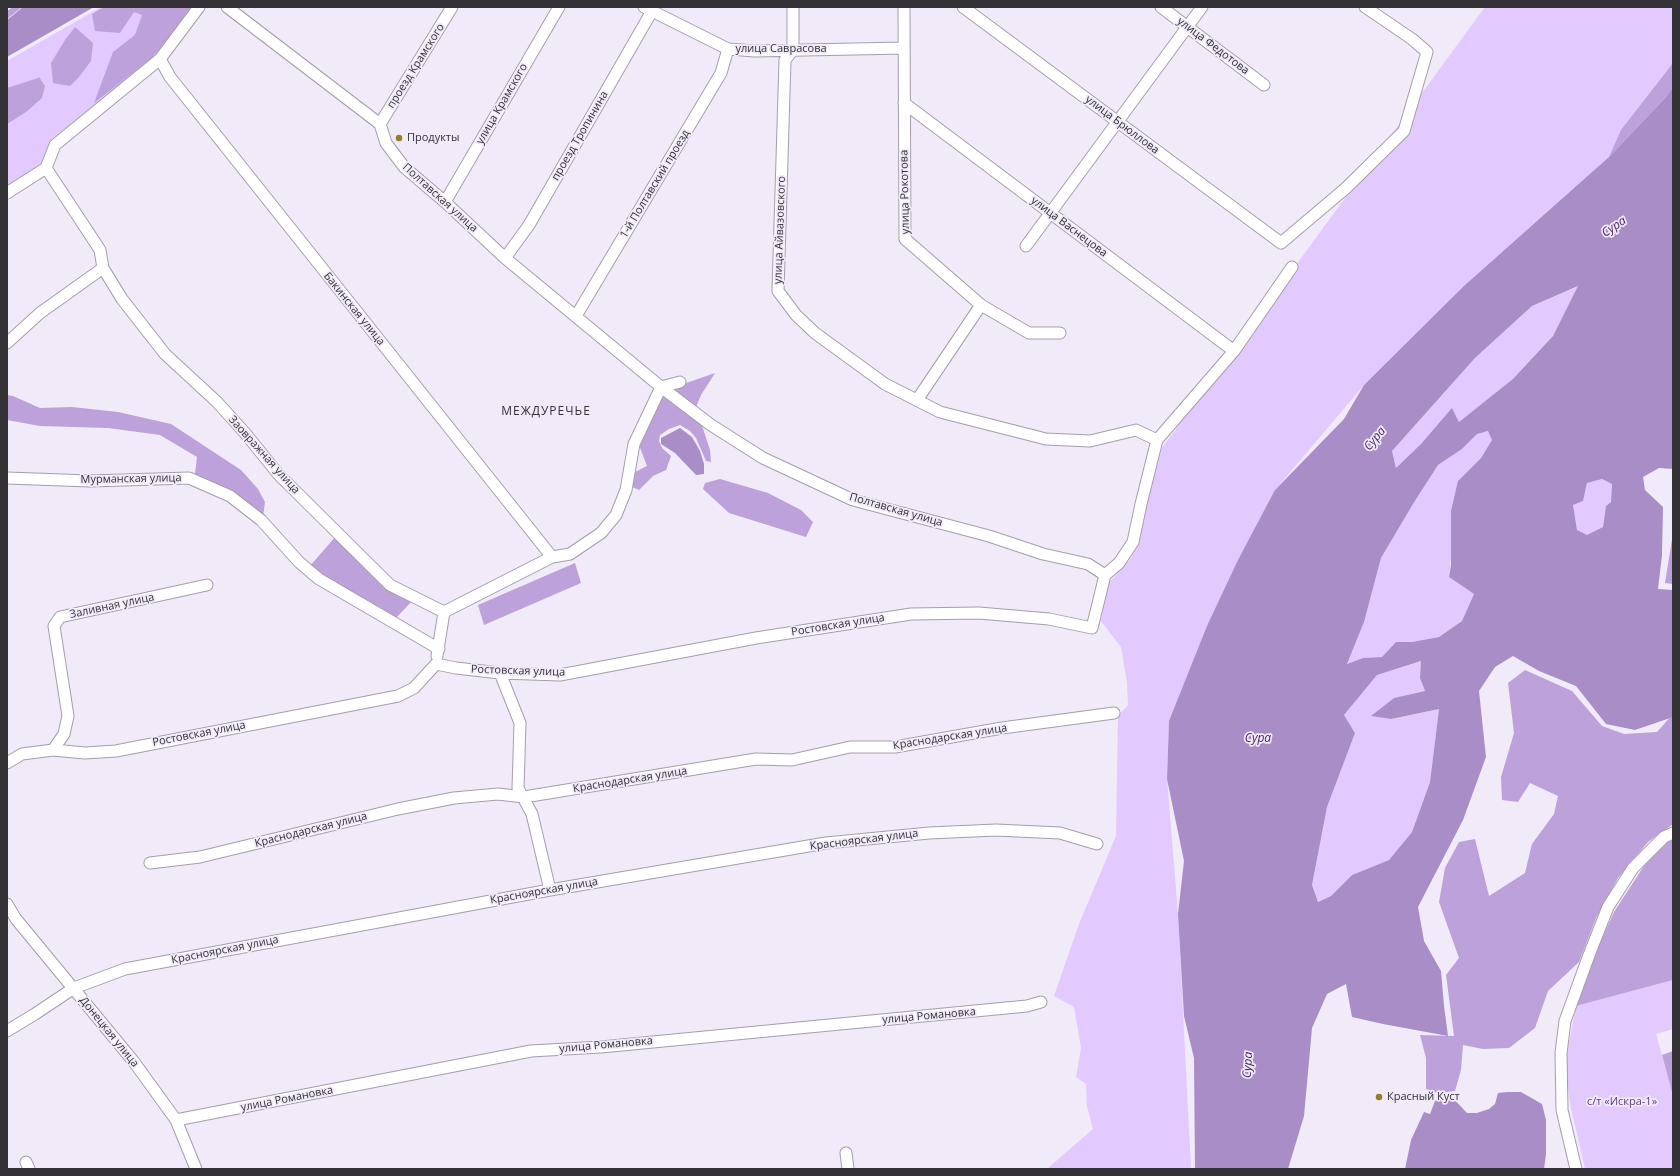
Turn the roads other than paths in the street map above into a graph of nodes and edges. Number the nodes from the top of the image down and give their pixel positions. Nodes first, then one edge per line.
1 (200, 7) edge
2 (227, 7) edge
3 (452, 7) edge
4 (559, 7) edge
5 (793, 7) edge
6 (904, 7) edge
7 (963, 7) edge
8 (1161, 7) edge
9 (1202, 7) edge
10 (1365, 7) edge
11 (648, 9) edge
12 (1188, 26) junction
13 (904, 48) junction
14 (728, 49) junction
15 (793, 50) junction
16 (160, 58) junction
17 (1264, 85) dead end
18 (904, 103) junction
19 (1118, 122) junction
20 (380, 124) junction
21 (46, 168) junction
22 (7, 193) edge
23 (445, 202) junction
24 (1051, 213) junction
25 (1026, 246) dead end
26 (505, 258) junction
27 (1292, 267) dead end
28 (103, 268) junction
29 (981, 305) junction
30 (576, 316) junction
31 (1060, 333) dead end
32 (7, 343) edge
33 (1234, 351) junction
34 (680, 382) dead end
35 (661, 387) junction
36 (917, 400) junction
37 (1157, 440) junction
38 (7, 478) edge
39 (552, 557) junction
40 (1105, 575) junction
41 (207, 585) dead end
42 (444, 612) junction
43 (439, 650) junction
44 (436, 664) junction
45 (500, 673) junction
46 (1114, 713) dead end
47 (53, 750) junction
48 (7, 763) edge
49 (524, 797) junction
50 (1673, 833) edge
51 (1097, 844) dead end
52 (150, 863) dead end
53 (550, 890) junction
54 (7, 904) edge
55 (74, 988) junction
56 (1041, 1002) dead end
57 (7, 1031) edge
58 (176, 1120) junction
59 (846, 1153) dead end
60 (196, 1169) edge
61 (848, 1169) edge
62 (1576, 1169) edge

1 - 16 street
2 - 20 street
3 - 20 street, проезд Крамского
4 - 23 street, улица Крамского
5 - 15 street, улица Айвазовского
6 - 13 street, улица Рокотова
7 - 19 street, улица Брюллова
8 - 12 street, улица Федотова
9 - 12 street
10 - 19 street, улица Брюллова
11 - 14 street, улица Саврасова
11 - 26 street, проезд Тропинина
12 - 17 street, улица Федотова
12 - 19 street
13 - 15 street, улица Саврасова
13 - 18 street, улица Рокотова
14 - 15 street, улица Саврасова
14 - 30 street, 1-й Полтавский проезд
15 - 36 street, улица Айвазовского
16 - 21 street
16 - 39 street, Бакинская улица
18 - 24 street, улица Васнецова
18 - 29 street, улица Рокотова
19 - 24 street
20 - 23 street, Полтавская улица
21 - 22 street
21 - 28 street, Заовражная улица
23 - 26 street, Полтавская улица
24 - 25 street
24 - 33 street, улица Васнецова
26 - 30 street, Полтавская улица
27 - 33 street
28 - 32 street
28 - 42 street, Заовражная улица
29 - 31 street, улица Рокотова
29 - 36 street
30 - 35 street, Полтавская улица
33 - 37 street
34 - 35 street
35 - 39 street
35 - 40 street, Полтавская улица
36 - 37 street, улица Айвазовского
37 - 40 street
38 - 43 street, Мурманская улица
39 - 42 street
40 - 45 street, Ростовская улица
41 - 47 street, Заливная улица
42 - 43 street
43 - 44 street
44 - 45 street, Ростовская улица
44 - 47 street, Ростовская улица
45 - 49 street
46 - 49 street, Краснодарская улица
47 - 48 street, Ростовская улица
49 - 52 street, Краснодарская улица
49 - 53 street
50 - 62 street
51 - 53 street, Красноярская улица
53 - 55 street, Красноярская улица
54 - 55 street, Донецкая улица
55 - 57 street, Красноярская улица
55 - 58 street, Донецкая улица
56 - 58 street, улица Романовка
58 - 60 street, Донецкая улица
59 - 61 street

